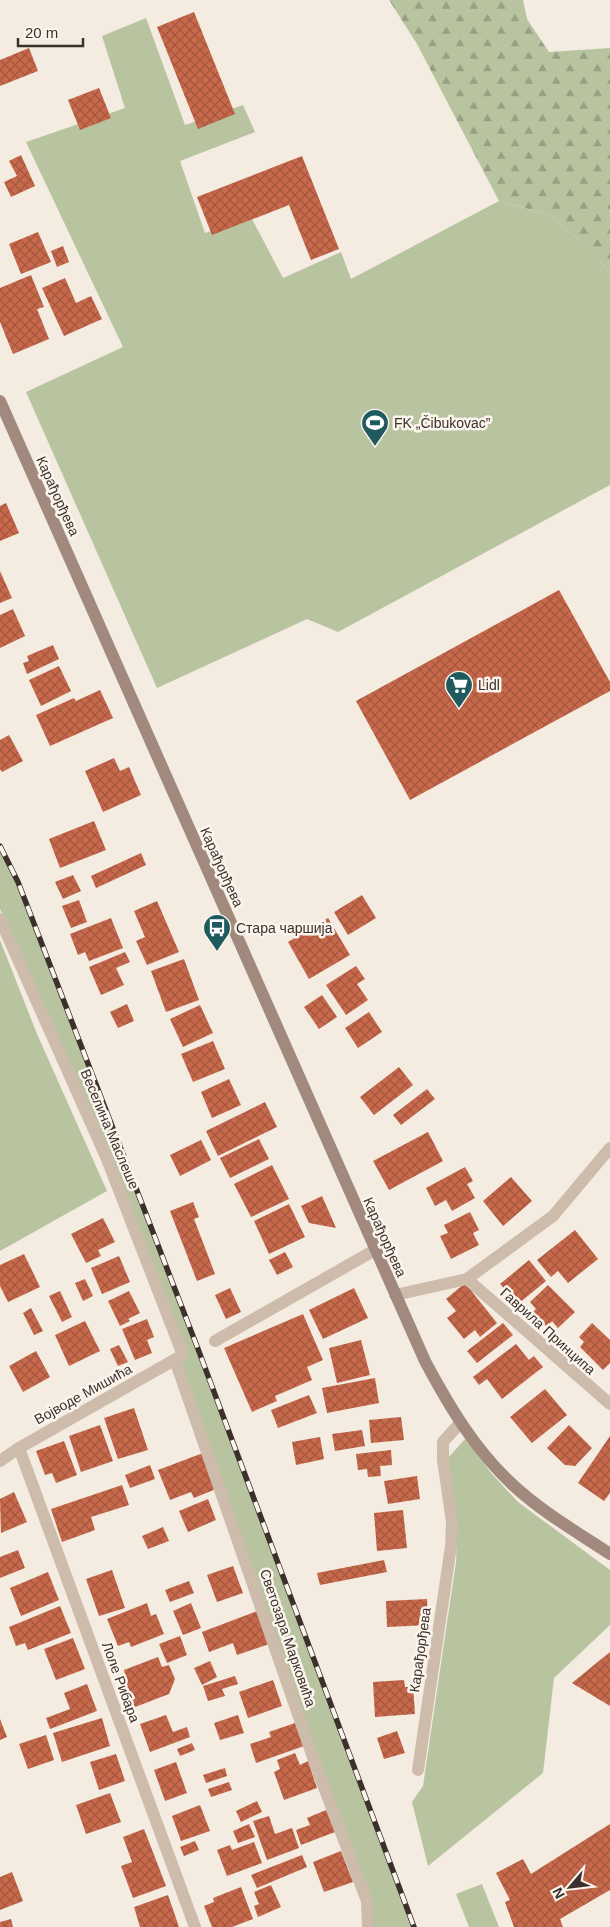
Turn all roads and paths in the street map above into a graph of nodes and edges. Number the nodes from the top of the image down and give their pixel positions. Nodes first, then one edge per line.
1 (0, 401) edge
2 (0, 919) edge
3 (608, 1156) edge
4 (375, 1250) junction
5 (467, 1278) junction
6 (395, 1295) junction
7 (215, 1342) dead end
8 (179, 1358) junction
9 (610, 1404) edge
10 (460, 1423) junction
11 (19, 1448) junction
12 (0, 1462) edge
13 (610, 1554) edge
14 (418, 1770) dead end
15 (195, 1927) edge
16 (368, 1927) edge

1 - 4 street, Карађорђева
2 - 8 street, Веселина Маслеше
3 - 5 street
4 - 6 street, Карађорђева
4 - 7 street
5 - 6 street
5 - 9 street, Гаврила Принципа
6 - 10 street, Карађорђева
8 - 11 street, Војводе Мишића
8 - 16 street, Светозара Марковића
10 - 13 street, Карађорђева
10 - 14 street, Карађорђева
11 - 12 street, Војводе Мишића
11 - 15 street, Лоле Рибара

